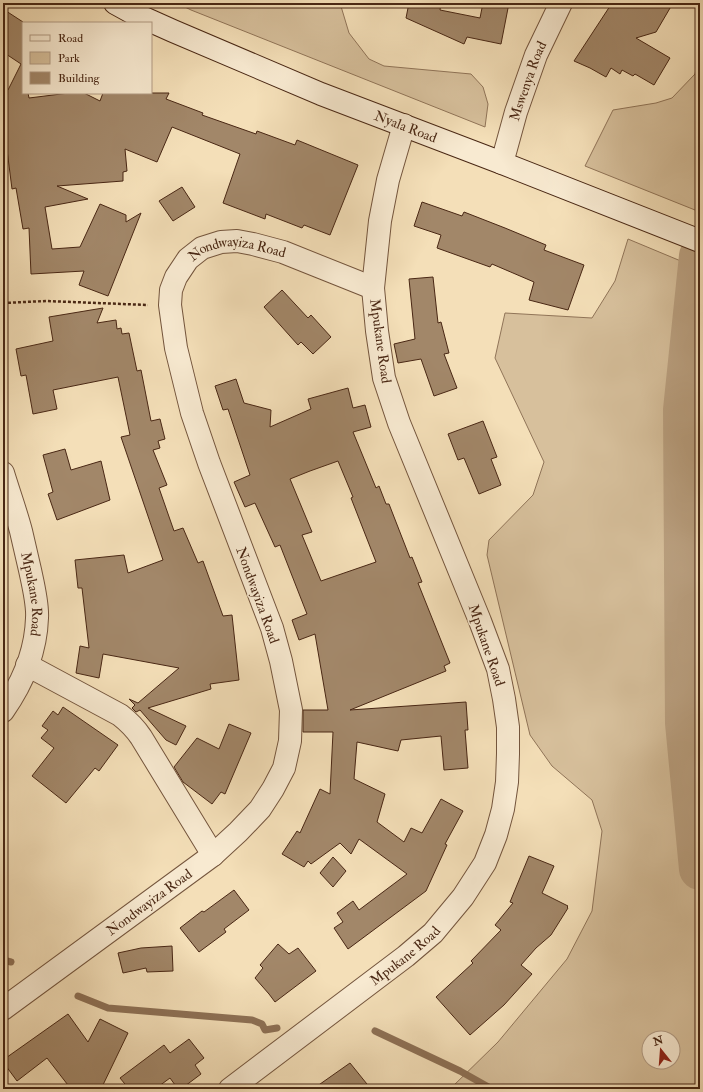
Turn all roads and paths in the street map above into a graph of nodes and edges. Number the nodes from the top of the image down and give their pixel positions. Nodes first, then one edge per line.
1 (115, 3) edge
2 (561, 3) edge
3 (404, 125) junction
4 (502, 163) junction
5 (700, 240) edge
6 (373, 288) junction
7 (3, 303) edge
8 (170, 306) junction
9 (3, 473) edge
10 (12, 534) edge
11 (27, 666) junction
12 (3, 711) edge
13 (213, 855) junction
14 (3, 1009) edge
15 (230, 1089) edge

1 - 3 street, Nyala Road
2 - 4 street, Mswenya Road
3 - 4 street, Nyala Road
3 - 6 street, Mpukane Road
4 - 5 street, Nyala Road
6 - 8 street, Nondwayiza Road
6 - 15 street, Mpukane Road
7 - 8 path
8 - 13 street, Nondwayiza Road
9 - 10 street, Mpukane Road
10 - 11 street, Mpukane Road
11 - 12 street, Mpukane Road
11 - 13 street
13 - 14 street, Nondwayiza Road

